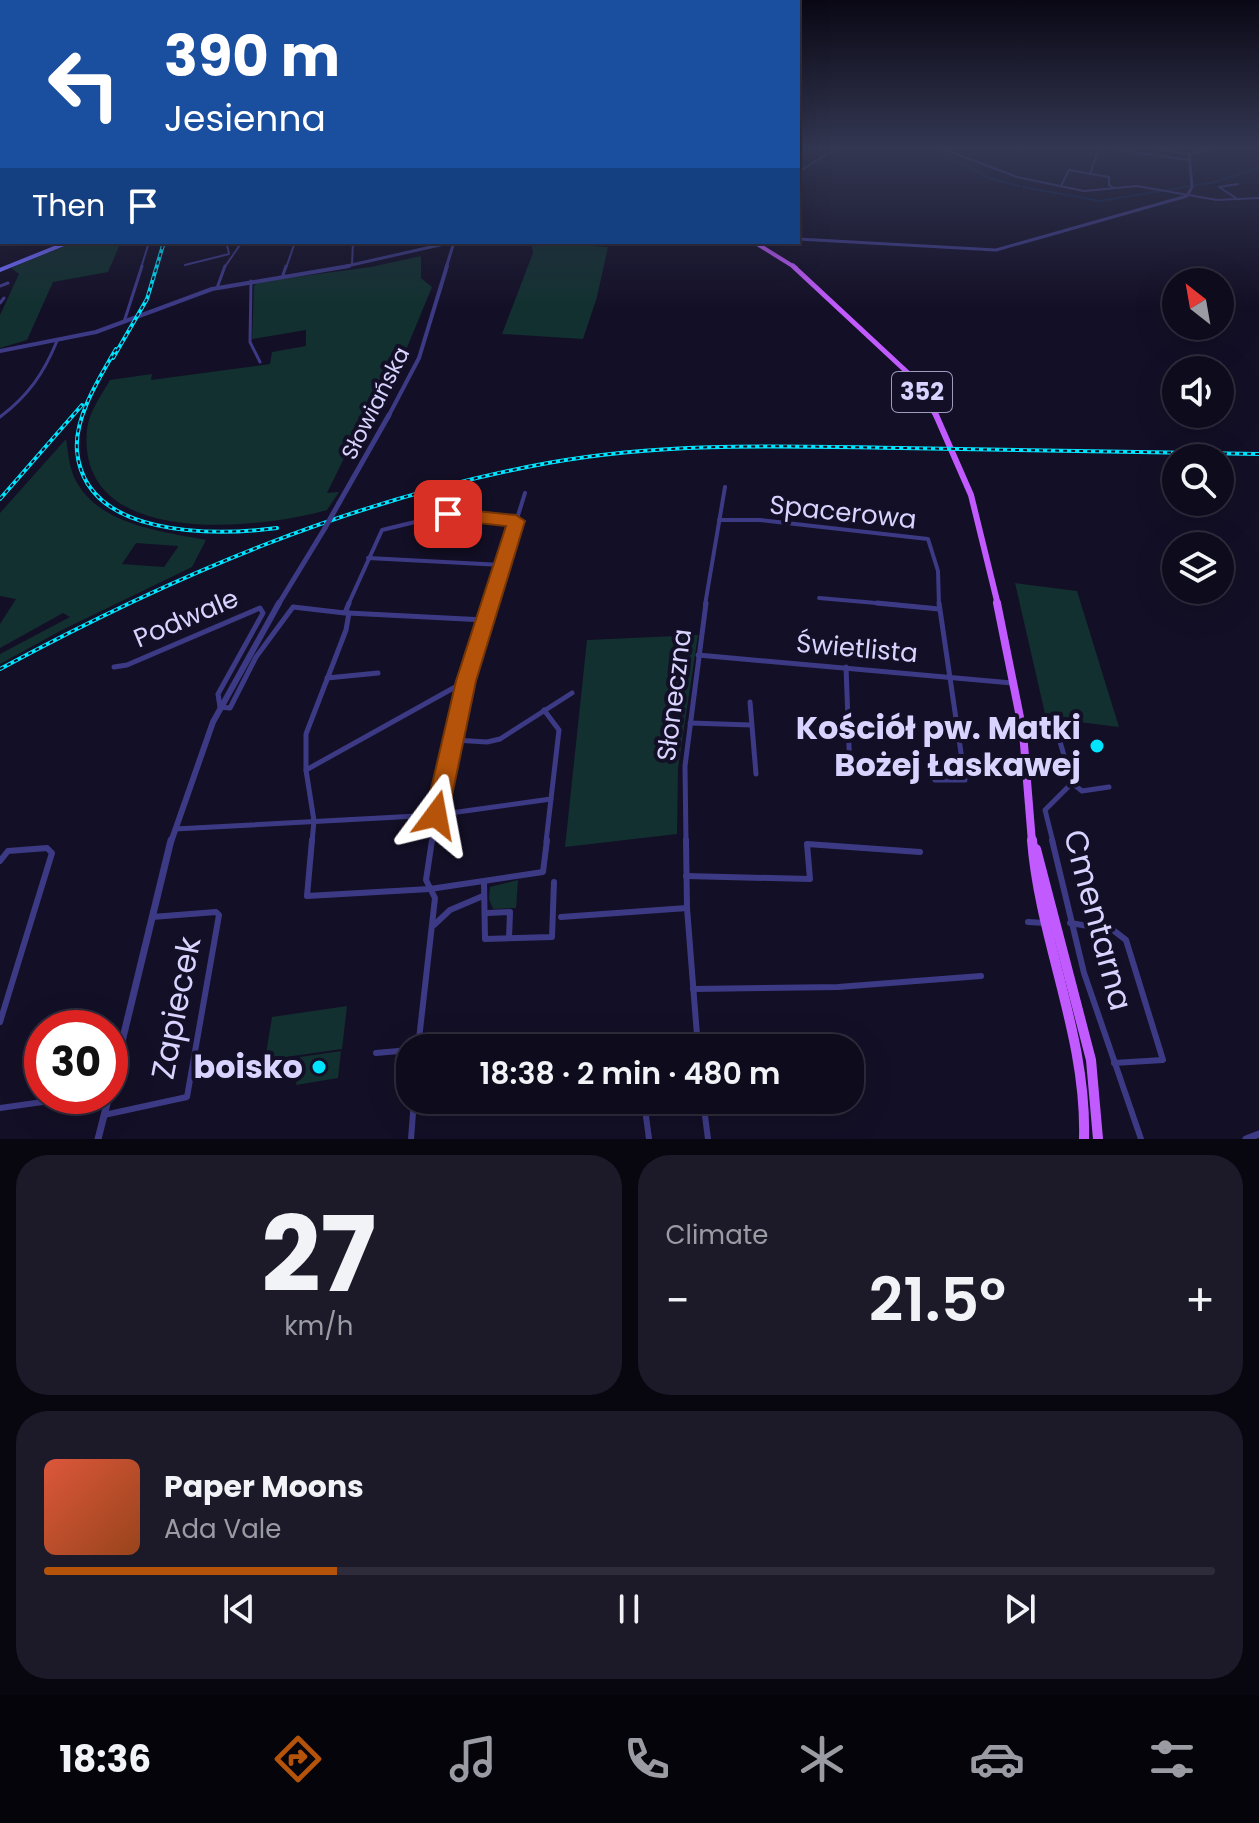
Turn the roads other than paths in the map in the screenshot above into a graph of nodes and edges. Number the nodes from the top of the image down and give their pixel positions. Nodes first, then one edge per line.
1 (1172, 201) edge
2 (800, 239) edge
3 (64, 244) edge
4 (148, 244) edge
5 (226, 244) edge
6 (240, 244) edge
7 (294, 244) edge
8 (354, 244) edge
9 (445, 244) edge
10 (453, 244) edge
11 (760, 244) edge
12 (229, 254) junction
13 (185, 265) dead end
14 (352, 265) junction
15 (0, 270) edge
16 (283, 275) junction
17 (251, 281) junction
18 (8, 283) dead end
19 (0, 286) edge
20 (217, 288) junction
21 (4, 298) dead end
22 (0, 303) edge
23 (124, 322) junction
24 (57, 341) junction
25 (0, 351) edge
26 (260, 362) dead end
27 (0, 417) edge
28 (725, 487) dead end
29 (525, 493) dead end
30 (719, 520) junction
31 (516, 521) junction
32 (368, 558) junction
33 (502, 565) junction
34 (819, 598) dead end
35 (939, 609) junction
36 (347, 613) junction
37 (485, 620) junction
38 (698, 655) junction
39 (114, 667) dead end
40 (846, 667) junction
41 (378, 673) dead end
42 (949, 677) junction
43 (327, 678) junction
44 (466, 681) junction
45 (1012, 683) junction
46 (572, 693) dead end
47 (750, 702) dead end
48 (220, 707) junction
49 (544, 710) junction
50 (1054, 721) dead end
51 (690, 723) junction
52 (751, 725) junction
53 (454, 740) junction
54 (306, 770) junction
55 (850, 773) dead end
56 (756, 774) dead end
57 (935, 780) dead end
58 (1072, 783) junction
59 (1109, 787) dead end
60 (552, 799) junction
61 (436, 815) junction
62 (314, 821) junction
63 (175, 829) junction
64 (920, 852) dead end
65 (0, 861) edge
66 (686, 876) junction
67 (484, 882) junction
68 (554, 882) dead end
69 (430, 889) junction
70 (483, 896) junction
71 (687, 908) junction
72 (487, 913) junction
73 (152, 917) junction
74 (561, 917) dead end
75 (1048, 918) junction
76 (1028, 922) dead end
77 (1070, 923) junction
78 (432, 927) junction
79 (508, 939) junction
80 (981, 976) dead end
81 (693, 989) junction
82 (128, 1016) edge
83 (0, 1022) edge
84 (420, 1034) edge
85 (697, 1034) edge
86 (396, 1051) edge
87 (376, 1053) dead end
88 (1114, 1063) junction
89 (24, 1105) edge
90 (0, 1108) edge
91 (413, 1114) edge
92 (646, 1114) edge
93 (705, 1114) edge
94 (104, 1115) joint
95 (1259, 1134) edge
96 (1085, 1137) edge
97 (98, 1139) edge
98 (411, 1139) edge
99 (649, 1139) edge
100 (708, 1139) edge
101 (1098, 1139) edge
102 (1141, 1139) edge
103 (1249, 1139) edge

1 - 2 street
3 - 15 main road
4 - 23 street
5 - 12 street
6 - 12 street
7 - 16 street
8 - 14 street
9 - 14 street
10 - 48 street, Słowiańska, bridge
11 - 45 main road, 352
12 - 13 street
12 - 20 street
14 - 16 street
16 - 17 street
17 - 20 street
17 - 26 street
18 - 19 street
20 - 23 street
21 - 22 street
23 - 24 street
24 - 25 street
24 - 27 street
28 - 30 street, Słoneczna
29 - 31 street
30 - 35 street, Spacerowa
30 - 38 street, Słoneczna
31 - 32 street
31 - 33 street
32 - 33 street
32 - 36 street
33 - 37 street
34 - 35 street
35 - 42 street
36 - 37 street
36 - 43 street
36 - 48 street
37 - 44 street
38 - 40 street, Świetlista
38 - 51 street, Słoneczna
39 - 48 street, Podwale
40 - 42 street, Świetlista
40 - 55 street
41 - 43 street
42 - 45 street, Świetlista
42 - 57 street
43 - 54 street
44 - 53 street
44 - 54 street
45 - 75 main road, 352
46 - 49 street
47 - 52 street
48 - 63 street, Słowiańska
49 - 53 street
49 - 60 street
50 - 58 street
51 - 52 street
51 - 66 street, Słoneczna
52 - 56 street
53 - 61 street
54 - 62 street
58 - 59 street
58 - 77 street, Cmentarna
60 - 61 street
60 - 67 street
61 - 62 street
61 - 69 street
62 - 63 street
62 - 69 street
63 - 73 street, Słowiańska
64 - 66 street
65 - 83 street
66 - 71 street, Słoneczna
67 - 69 street
67 - 70 street
68 - 79 street
69 - 78 street
70 - 72 street
70 - 78 street
71 - 74 street
71 - 81 street, Słoneczna
72 - 79 street
72 - 79 street
73 - 82 street, Słowiańska
73 - 94 street, Zapiecek
75 - 76 street
75 - 96 main road, 352
75 - 101 main road, 352
77 - 88 street, Cmentarna
77 - 88 street
78 - 84 street
80 - 81 street
81 - 85 street, Słoneczna
86 - 87 street
88 - 102 street, Cmentarna
89 - 90 street
91 - 98 street
92 - 99 street
93 - 100 street
94 - 97 street, Słowiańska
95 - 103 street

